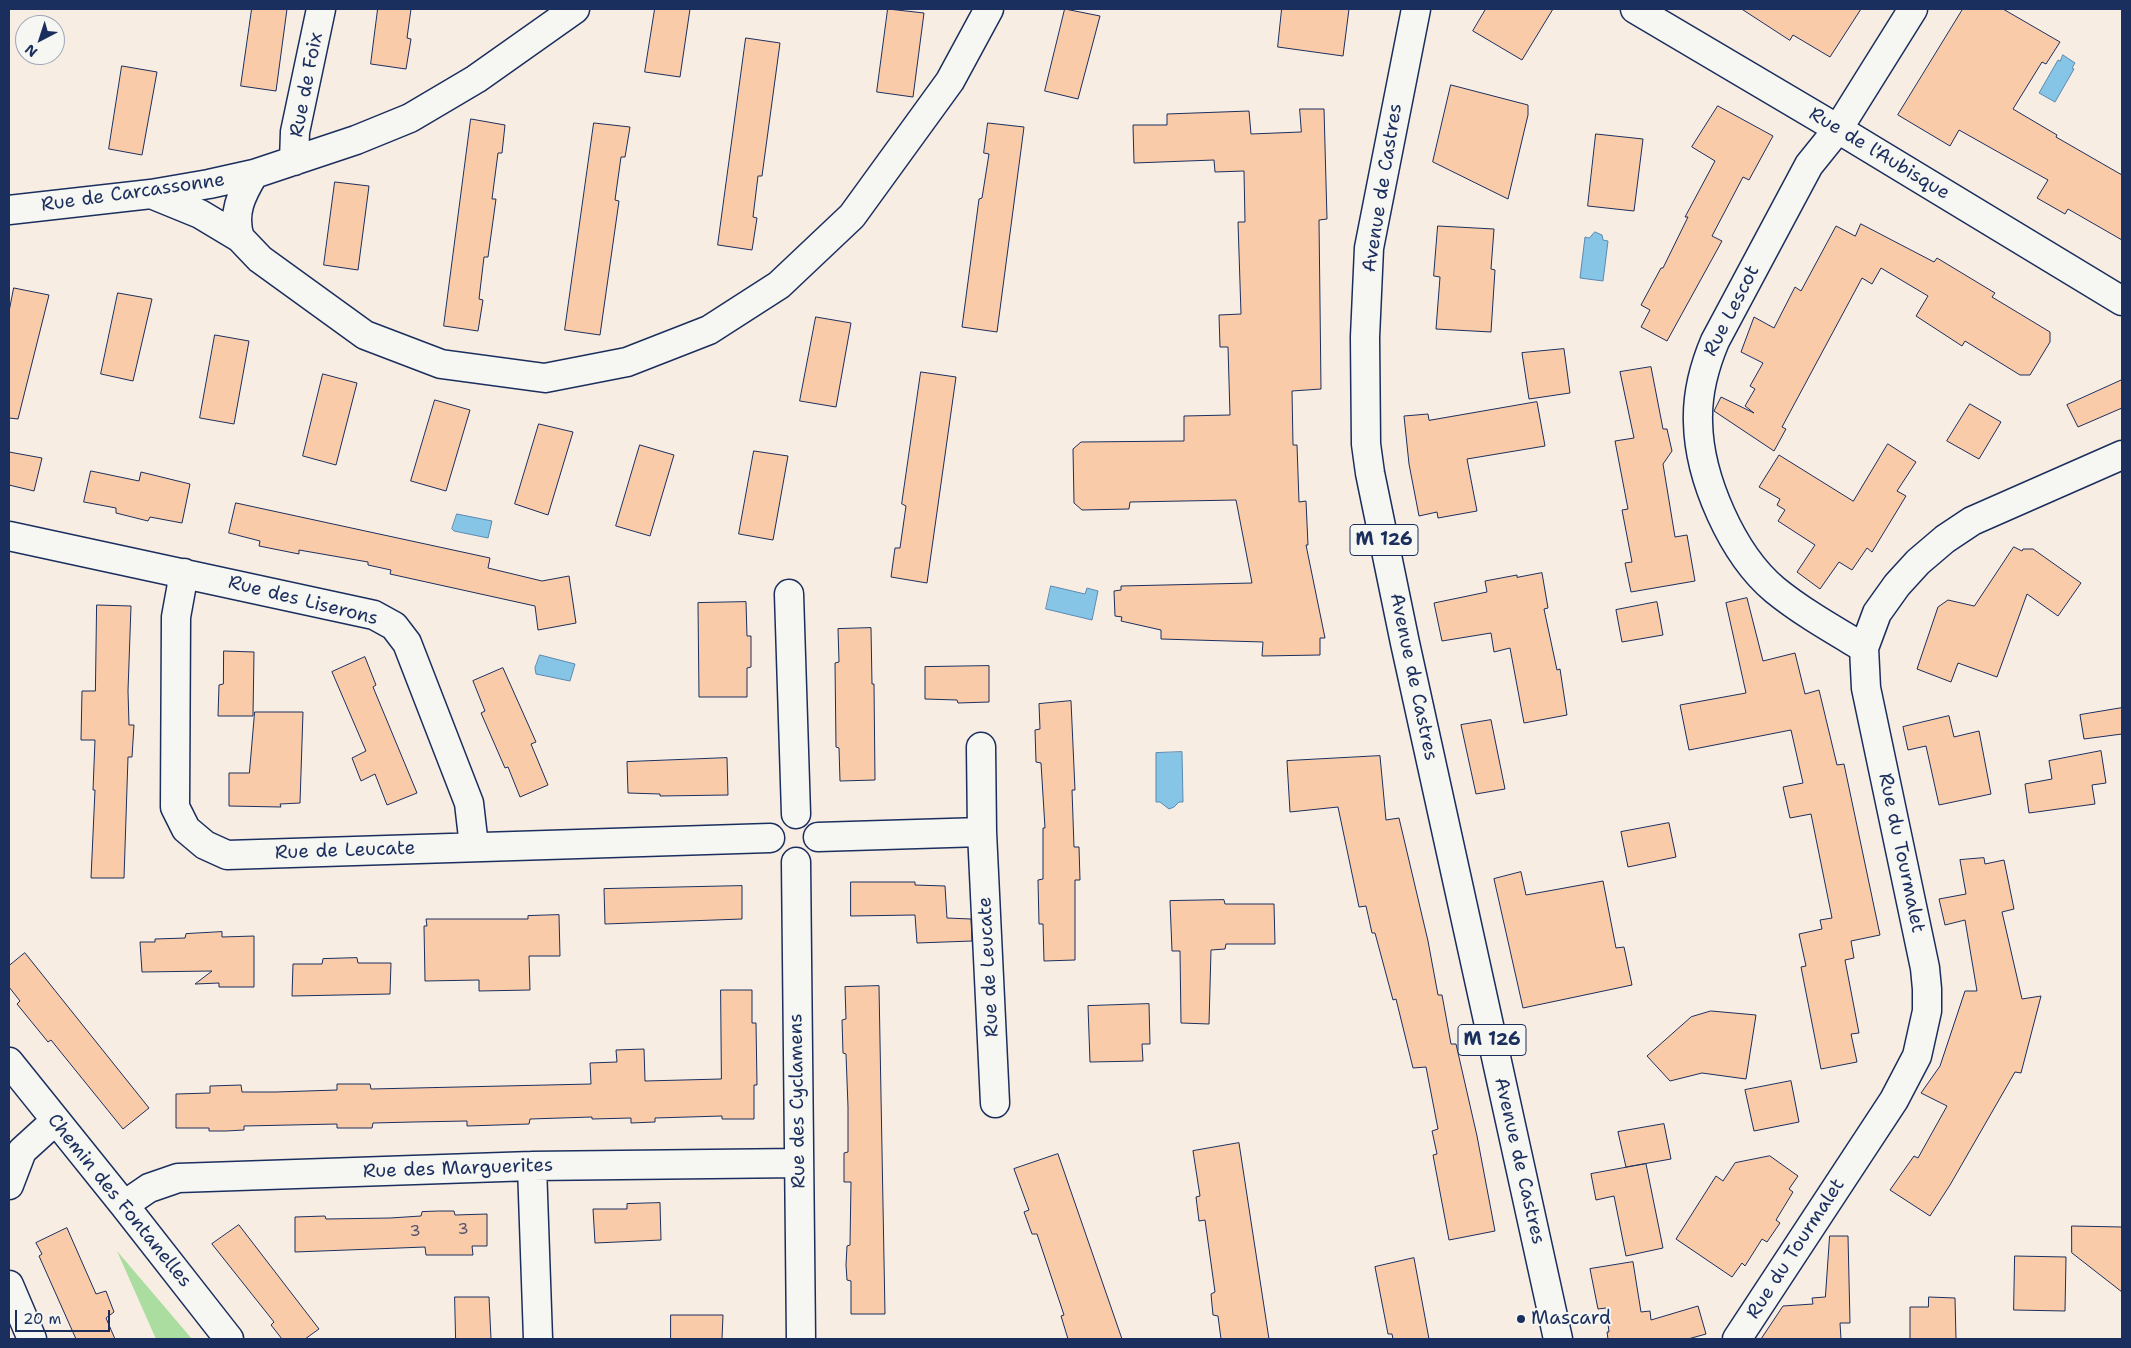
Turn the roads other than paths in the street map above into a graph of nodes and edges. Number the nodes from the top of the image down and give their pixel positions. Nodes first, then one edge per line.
1 (322, 9) edge
2 (575, 9) edge
3 (989, 9) edge
4 (1416, 9) edge
5 (1635, 9) edge
6 (1913, 9) edge
7 (1838, 129) junction
8 (294, 161) junction
9 (254, 174) junction
10 (151, 194) junction
11 (9, 210) edge
12 (240, 238) junction
13 (2122, 301) edge
14 (2122, 455) edge
15 (9, 536) edge
16 (184, 574) junction
17 (789, 594) dead end
18 (1864, 648) junction
19 (981, 747) dead end
20 (796, 814) junction
21 (982, 832) junction
22 (818, 837) junction
23 (770, 838) junction
24 (474, 846) junction
25 (796, 862) junction
26 (9, 1062) edge
27 (995, 1103) dead end
28 (55, 1121) junction
29 (799, 1163) junction
30 (532, 1166) junction
31 (9, 1185) edge
32 (124, 1206) junction
33 (9, 1285) edge
34 (32, 1339) edge
35 (229, 1339) edge
36 (538, 1339) edge
37 (801, 1339) edge
38 (1558, 1339) edge
39 (1737, 1339) edge

1 - 8 street, Rue de Foix
2 - 8 street, Rue de Carcassonne
3 - 12 street
4 - 38 street, Avenue de Castres / M 126
5 - 7 street, Rue de l'Aubisque
6 - 7 street, Rue Lescot
7 - 13 street, Rue de l'Aubisque
7 - 18 street, Rue Lescot
8 - 9 street, Rue de Carcassonne
9 - 10 street, Rue de Carcassonne
9 - 12 street
10 - 11 street, Rue de Carcassonne
10 - 12 street
14 - 18 street, Rue du Tourmalet
15 - 16 street, Rue des Liserons
16 - 24 street, Rue des Liserons
16 - 24 street, Rue de Leucate
17 - 20 street
18 - 39 street, Rue du Tourmalet
19 - 21 street, Rue de Leucate
20 - 22 street
20 - 23 street
21 - 22 street
21 - 27 street, Rue de Leucate
22 - 25 street
23 - 24 street, Rue de Leucate
23 - 25 street
25 - 29 street, Rue des Cyclamens
26 - 28 street, Chemin des Fontanelles
28 - 31 street
28 - 32 street, Chemin des Fontanelles
29 - 30 street, Rue des Marguerites
29 - 37 street, Rue des Cyclamens
30 - 32 street, Rue des Marguerites
30 - 36 street
32 - 35 street, Chemin des Fontanelles
33 - 34 street

